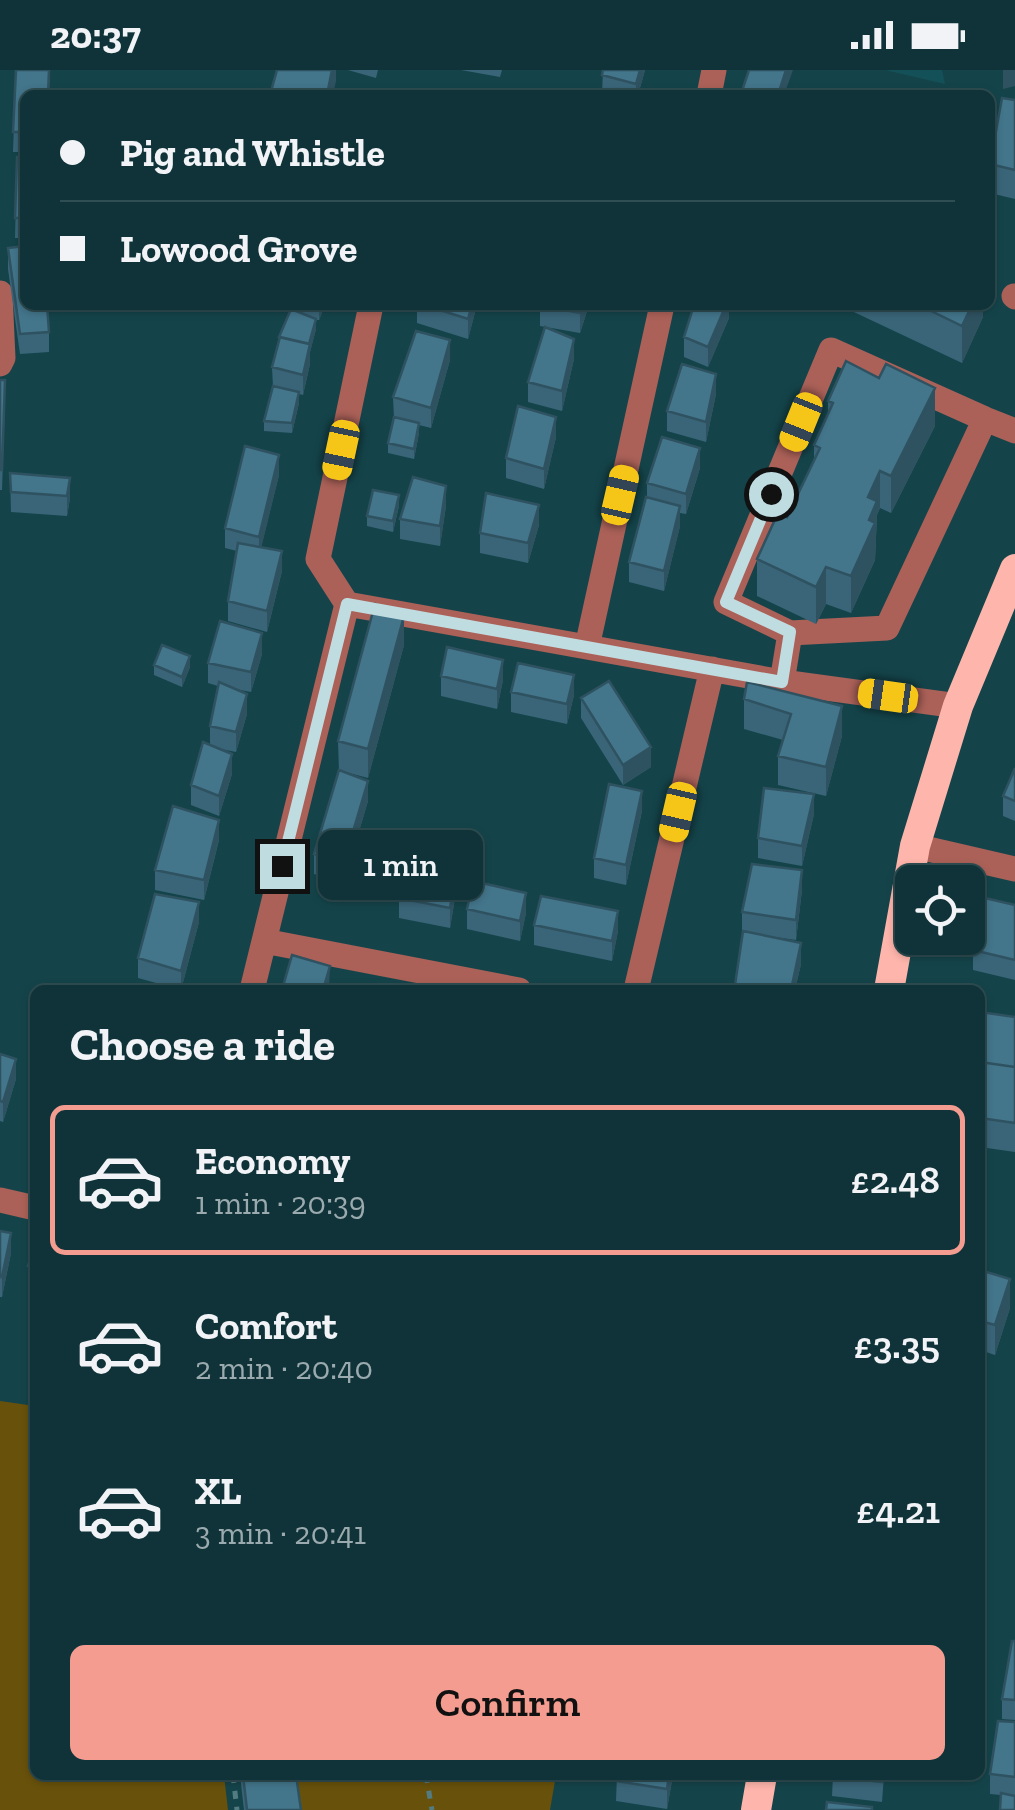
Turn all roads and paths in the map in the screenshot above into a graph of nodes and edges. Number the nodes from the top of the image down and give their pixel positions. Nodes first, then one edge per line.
1 (0, 293) edge
2 (370, 310) edge
3 (661, 310) edge
4 (2, 361) edge
5 (985, 419) junction
6 (1015, 431) edge
7 (1015, 570) edge
8 (347, 604) junction
9 (790, 632) junction
10 (587, 647) junction
11 (712, 669) junction
12 (782, 682) junction
13 (958, 706) junction
14 (915, 846) junction
15 (1015, 869) edge
16 (264, 941) junction
17 (253, 985) edge
18 (493, 985) edge
19 (637, 985) edge
20 (890, 985) edge
21 (0, 1200) edge
22 (30, 1207) edge
23 (233, 1780) edge
24 (427, 1780) edge
25 (761, 1780) edge
26 (236, 1810) edge
27 (432, 1810) edge
28 (756, 1810) edge

1 - 4 street
2 - 8 street
3 - 10 street
5 - 6 street
5 - 9 street
5 - 9 street
7 - 13 highway
8 - 10 street
8 - 16 street
9 - 12 street
10 - 11 street
11 - 12 street
11 - 19 street
12 - 13 street
13 - 14 highway
14 - 15 street
14 - 20 highway
16 - 17 street
16 - 18 street
21 - 22 street
23 - 26 path
24 - 27 path
25 - 28 highway

